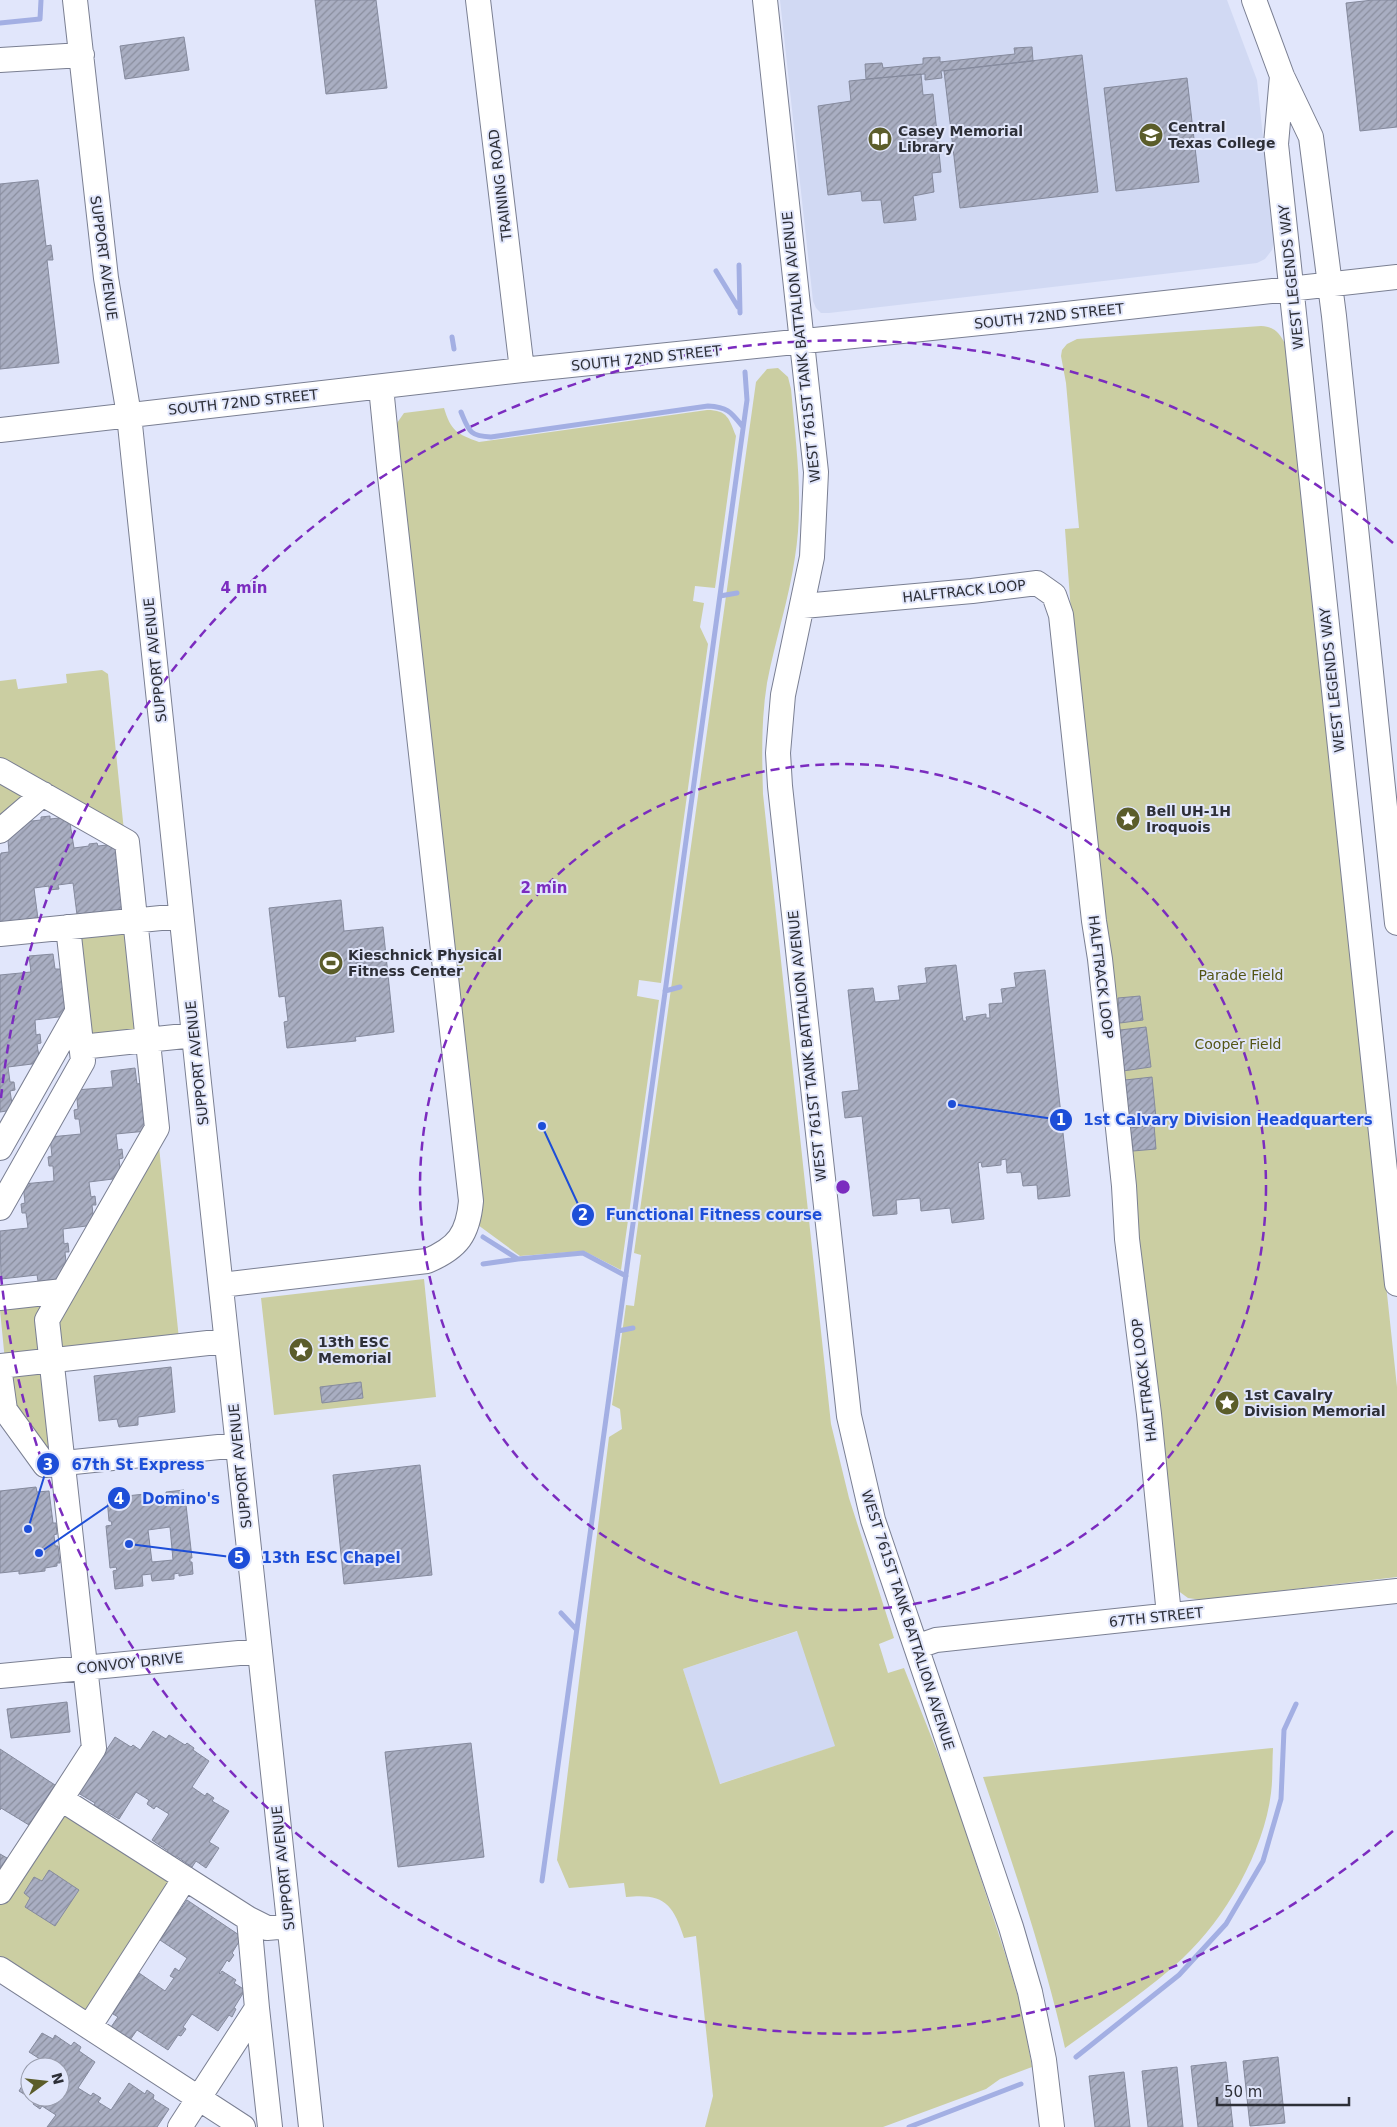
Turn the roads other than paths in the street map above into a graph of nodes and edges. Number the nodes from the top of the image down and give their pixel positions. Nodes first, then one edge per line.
1 (76, 0) edge
2 (478, 0) edge
3 (765, 0) edge
4 (1254, 0) edge
5 (82, 54) junction
6 (0, 60) edge
7 (1282, 76) junction
8 (1397, 276) edge
9 (1330, 284) junction
10 (1292, 288) junction
11 (801, 342) junction
12 (522, 370) junction
13 (381, 387) junction
14 (129, 415) junction
15 (0, 430) edge
16 (803, 606) junction
17 (0, 770) edge
18 (43, 794) junction
19 (0, 831) edge
20 (181, 916) junction
21 (136, 921) junction
22 (1397, 921) edge
23 (68, 927) junction
24 (0, 934) edge
25 (77, 1012) junction
26 (194, 1035) junction
27 (148, 1040) junction
28 (81, 1047) junction
29 (0, 1148) edge
30 (0, 1208) edge
31 (1397, 1284) edge
32 (221, 1285) junction
33 (63, 1291) junction
34 (0, 1298) edge
35 (226, 1341) junction
36 (52, 1361) junction
37 (0, 1366) edge
38 (0, 1374) edge
39 (238, 1445) junction
40 (62, 1463) junction
41 (1397, 1591) edge
42 (1169, 1615) junction
43 (916, 1648) junction
44 (260, 1650) junction
45 (84, 1668) junction
46 (0, 1676) edge
47 (61, 1799) junction
48 (185, 1878) junction
49 (0, 1892) edge
50 (249, 1919) junction
51 (289, 1926) junction
52 (2, 1976) edge
53 (257, 2008) junction
54 (89, 2027) junction
55 (199, 2098) junction
56 (180, 2127) edge
57 (243, 2127) edge
58 (270, 2127) edge
59 (311, 2127) edge
60 (1052, 2127) edge

1 - 5 street, SUPPORT AVENUE
2 - 12 street, TRAINING ROAD
3 - 11 street, WEST 761ST TANK BATTALION AVENUE
4 - 7 street, WEST LEGENDS WAY
5 - 6 street
5 - 14 street, SUPPORT AVENUE
7 - 9 street, WEST LEGENDS WAY
7 - 10 street, WEST LEGENDS WAY
8 - 9 street, SOUTH 72ND STREET
9 - 10 street, SOUTH 72ND STREET
9 - 22 street, WEST LEGENDS WAY
10 - 11 street, SOUTH 72ND STREET
10 - 31 street, WEST LEGENDS WAY
11 - 12 street, SOUTH 72ND STREET
11 - 16 street, WEST 761ST TANK BATTALION AVENUE
12 - 13 street, SOUTH 72ND STREET
13 - 14 street, SOUTH 72ND STREET
13 - 32 street
14 - 15 street, SOUTH 72ND STREET
14 - 20 street, SUPPORT AVENUE
16 - 42 street, HALFTRACK LOOP
16 - 43 street, WEST 761ST TANK BATTALION AVENUE
17 - 18 street
18 - 19 street
18 - 21 street
20 - 21 street
20 - 26 street, SUPPORT AVENUE
21 - 23 street
21 - 27 street
23 - 24 street
23 - 25 street
25 - 28 street
25 - 29 street
26 - 27 street
26 - 32 street, SUPPORT AVENUE
27 - 28 street
27 - 33 street
28 - 30 street
32 - 35 street, SUPPORT AVENUE
33 - 34 street
33 - 36 street
35 - 36 street
35 - 39 street, SUPPORT AVENUE
36 - 37 street
36 - 40 street
38 - 40 street
39 - 40 street
39 - 44 street, SUPPORT AVENUE
40 - 45 street
41 - 42 street, 67TH STREET
42 - 43 street, 67TH STREET
43 - 60 street, WEST 761ST TANK BATTALION AVENUE
44 - 45 street, CONVOY DRIVE
44 - 51 street, SUPPORT AVENUE
45 - 46 street, CONVOY DRIVE
45 - 47 street
47 - 48 street
47 - 49 street
48 - 50 street
48 - 54 street
50 - 51 street
50 - 53 street
51 - 59 street, SUPPORT AVENUE
52 - 54 street
53 - 55 street
53 - 58 street
54 - 55 street
55 - 56 street
55 - 57 street

